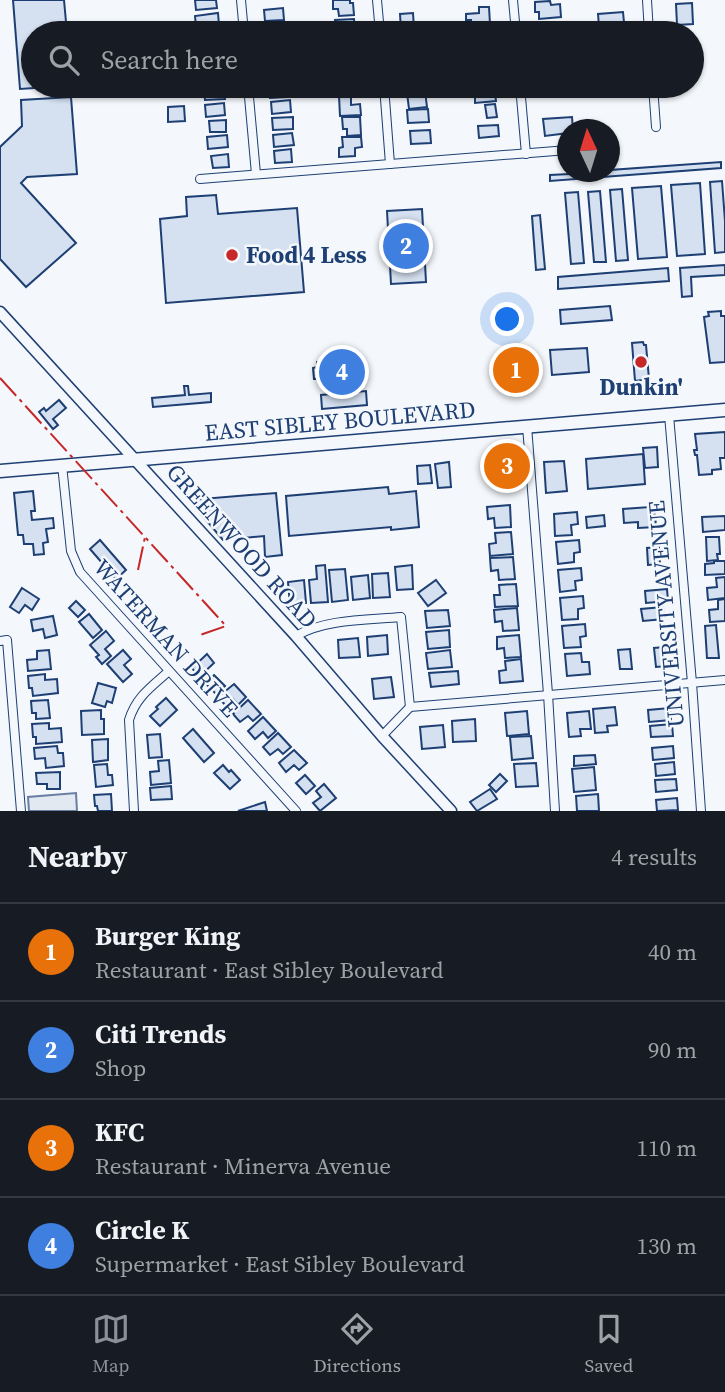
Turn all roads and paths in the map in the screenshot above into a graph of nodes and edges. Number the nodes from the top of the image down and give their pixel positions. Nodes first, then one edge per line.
1 (241, 0) edge
2 (377, 0) edge
3 (513, 0) edge
4 (647, 0) edge
5 (243, 21) edge
6 (379, 21) edge
7 (515, 21) edge
8 (648, 21) edge
9 (249, 98) edge
10 (385, 98) edge
11 (521, 98) edge
12 (654, 98) edge
13 (656, 127) dead end
14 (557, 151) edge
15 (526, 154) junction
16 (390, 164) junction
17 (256, 174) junction
18 (200, 179) dead end
19 (0, 312) edge
20 (725, 410) edge
21 (669, 415) junction
22 (527, 426) junction
23 (134, 460) junction
24 (62, 465) junction
25 (0, 471) edge
26 (296, 636) junction
27 (4, 640) edge
28 (169, 671) junction
29 (725, 680) edge
30 (692, 683) junction
31 (548, 694) junction
32 (410, 707) junction
33 (382, 736) junction
34 (21, 811) edge
35 (134, 811) edge
36 (296, 811) edge
37 (451, 811) edge
38 (555, 811) edge
39 (701, 811) edge

1 - 5 street
2 - 6 street
3 - 7 street
4 - 8 street
9 - 17 street
10 - 16 street
11 - 15 street
12 - 13 street
14 - 15 street
15 - 16 street
16 - 17 street
17 - 18 street
19 - 23 street, GREENWOOD ROAD
20 - 21 main road, EAST SIBLEY BOULEVARD
21 - 22 main road, EAST SIBLEY BOULEVARD
21 - 30 street, UNIVERSITY AVENUE
22 - 23 main road, EAST SIBLEY BOULEVARD
22 - 31 street
23 - 24 main road, EAST SIBLEY BOULEVARD
23 - 26 street, GREENWOOD ROAD
24 - 25 main road, EAST SIBLEY BOULEVARD
24 - 28 street, WATERMAN DRIVE
26 - 32 street
26 - 33 street, GREENWOOD ROAD
27 - 34 street
28 - 35 street
28 - 36 street, WATERMAN DRIVE
29 - 30 street
30 - 31 street
30 - 39 street, UNIVERSITY AVENUE
31 - 32 street
31 - 38 street
32 - 33 street
33 - 37 street, GREENWOOD ROAD

